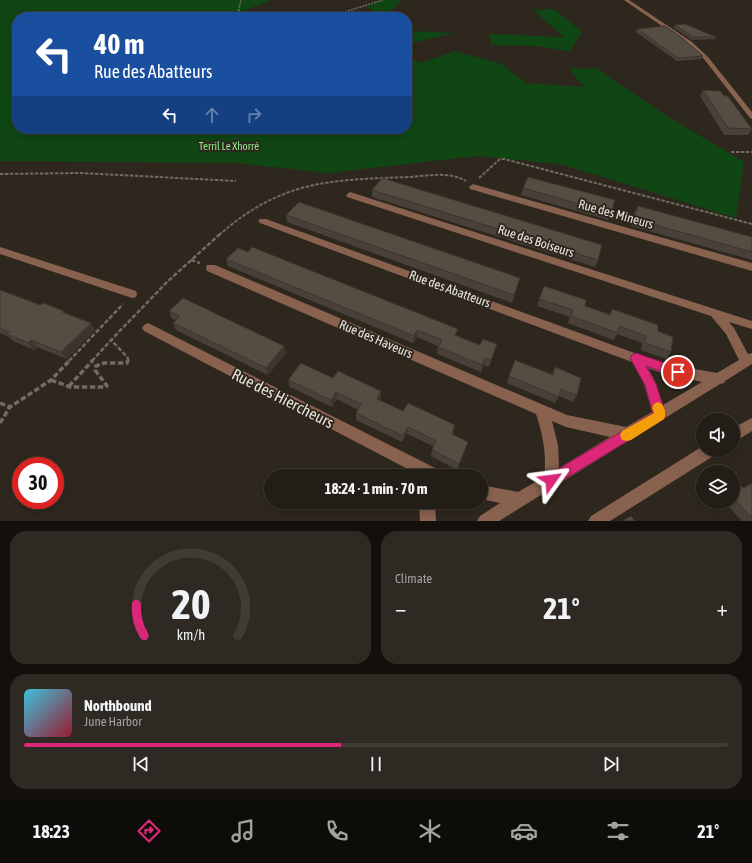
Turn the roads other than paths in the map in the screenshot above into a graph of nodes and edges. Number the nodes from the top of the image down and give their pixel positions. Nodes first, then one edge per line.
1 (626, 0) edge
2 (752, 117) edge
3 (472, 186) road end
4 (350, 195) dead end
5 (263, 221) dead end
6 (0, 250) edge
7 (752, 267) edge
8 (211, 268) dead end
9 (132, 294) road end
10 (714, 313) junction
11 (752, 325) edge
12 (148, 328) dead end
13 (636, 358) junction
14 (749, 360) edge
15 (720, 379) junction
16 (541, 410) junction
17 (660, 415) junction
18 (752, 424) edge
19 (740, 432) edge
20 (628, 434) junction
21 (699, 457) edge
22 (414, 469) edge
23 (551, 480) junction
24 (488, 493) edge
25 (520, 500) junction
26 (427, 509) edge
27 (428, 521) edge
28 (485, 521) edge
29 (596, 521) edge

1 - 2 street
3 - 7 street, Rue des Mineurs
4 - 10 street, Rue des Boiseurs
5 - 13 street, Rue des Abatteurs
6 - 9 street
8 - 16 street, Rue des Haveurs
10 - 11 street, Rue des Boiseurs
10 - 14 street
12 - 22 street, Rue des Hiercheurs
13 - 15 street, Rue des Abatteurs
13 - 17 street
14 - 15 street
15 - 17 street
16 - 20 street, Rue des Haveurs
16 - 23 street
17 - 20 street
18 - 19 street
20 - 23 street
21 - 29 street
23 - 25 street
24 - 25 street
25 - 28 street
26 - 27 street

